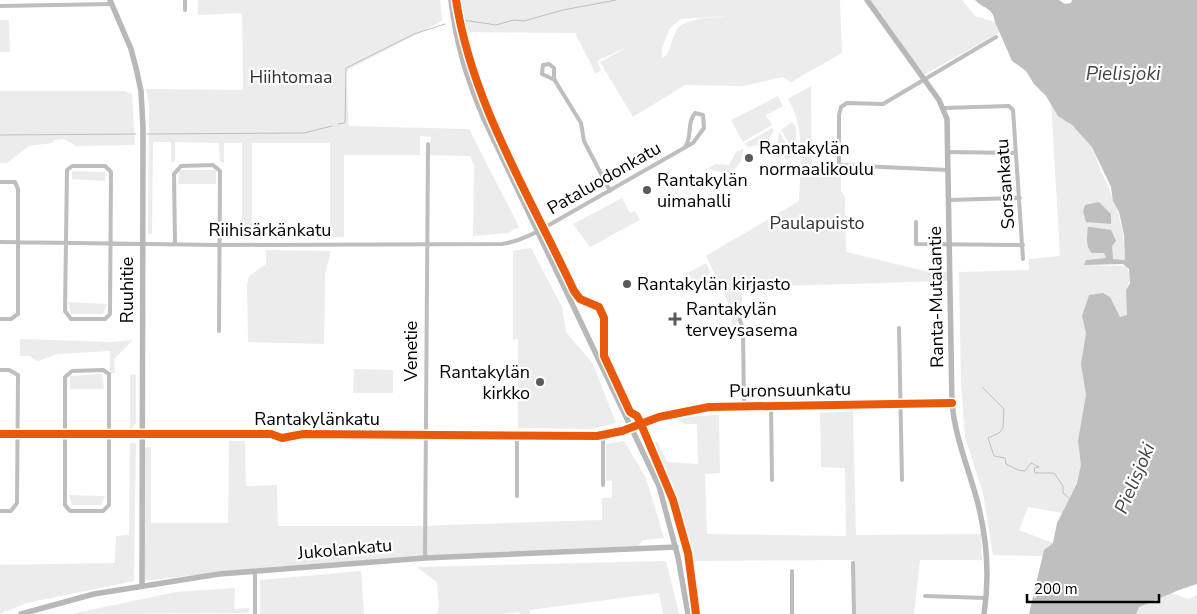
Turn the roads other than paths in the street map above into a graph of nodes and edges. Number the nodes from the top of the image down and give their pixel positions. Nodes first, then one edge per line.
1 (11, 0) edge
2 (60, 0) edge
3 (185, 0) edge
4 (450, 0) edge
5 (867, 0) edge
6 (111, 2) edge
7 (0, 6) edge
8 (11, 6) junction
9 (60, 6) junction
10 (185, 10) dead end
11 (996, 37) dead end
12 (554, 72) junction
13 (548, 77) junction
14 (924, 79) junction
15 (555, 80) junction
16 (944, 108) junction
17 (428, 144) dead end
18 (685, 147) junction
19 (947, 152) junction
20 (1016, 153) junction
21 (948, 170) junction
22 (0, 182) edge
23 (610, 190) junction
24 (1020, 198) junction
25 (948, 200) junction
26 (916, 222) dead end
27 (537, 232) junction
28 (0, 242) edge
29 (18, 242) junction
30 (66, 243) junction
31 (111, 243) junction
32 (142, 244) junction
33 (175, 244) junction
34 (426, 244) junction
35 (219, 245) junction
36 (1022, 245) junction
37 (950, 246) junction
38 (1023, 259) dead end
39 (0, 318) edge
40 (740, 320) dead end
41 (899, 328) dead end
42 (219, 331) dead end
43 (0, 370) edge
44 (952, 403) junction
45 (901, 404) junction
46 (771, 405) junction
47 (744, 406) junction
48 (632, 427) junction
49 (0, 434) edge
50 (18, 434) junction
51 (66, 434) junction
52 (110, 434) junction
53 (142, 434) junction
54 (426, 435) junction
55 (517, 435) junction
56 (603, 435) junction
57 (772, 480) dead end
58 (902, 480) dead end
59 (603, 486) dead end
60 (517, 496) dead end
61 (0, 511) edge
62 (676, 547) junction
63 (425, 558) junction
64 (853, 563) dead end
65 (255, 571) junction
66 (792, 571) dead end
67 (142, 585) junction
68 (925, 596) dead end
69 (986, 598) junction
70 (23, 614) edge
71 (254, 614) edge
72 (688, 614) edge
73 (792, 614) edge
74 (854, 614) edge
75 (984, 614) edge

1 - 8 street
2 - 9 street
3 - 10 street
4 - 27 main road
5 - 14 main road, Ranta-Mutalantie
6 - 9 street
6 - 32 main road, Ruuhitie
7 - 8 street
8 - 9 street
11 - 14 street
12 - 13 street
12 - 13 street
12 - 15 street
13 - 15 street
14 - 16 main road, Ranta-Mutalantie
14 - 21 street
15 - 23 street
16 - 19 main road, Ranta-Mutalantie
16 - 20 street, Sorsankatu
17 - 34 street, Venetie
18 - 18 street, Pataluodonkatu
18 - 23 street, Pataluodonkatu
19 - 20 street
19 - 21 main road, Ranta-Mutalantie
20 - 24 street, Sorsankatu
21 - 25 main road, Ranta-Mutalantie
22 - 29 street
23 - 27 street, Pataluodonkatu
24 - 25 street
24 - 36 street, Sorsankatu
25 - 37 main road, Ranta-Mutalantie
26 - 37 street
27 - 34 street, Riihisärkänkatu
27 - 48 main road
28 - 29 street, Riihisärkänkatu
29 - 30 street, Riihisärkänkatu
29 - 39 street
30 - 31 street, Riihisärkänkatu
30 - 31 street
30 - 31 street
31 - 32 street, Riihisärkänkatu
32 - 33 street, Riihisärkänkatu
32 - 53 main road, Ruuhitie
33 - 35 street, Riihisärkänkatu
33 - 35 street
34 - 35 street, Riihisärkänkatu
34 - 54 street, Venetie
35 - 42 street
36 - 37 street
36 - 38 street, Sorsankatu
37 - 44 main road, Ranta-Mutalantie
40 - 47 street
41 - 45 street
43 - 50 street
44 - 45 street, Puronsuunkatu
44 - 69 main road, Ranta-Mutalantie
45 - 46 street, Puronsuunkatu
45 - 58 street
46 - 47 street, Puronsuunkatu
46 - 57 street
47 - 48 street, Puronsuunkatu
48 - 56 street, Rantakylänkatu
48 - 62 main road
49 - 50 street, Rantakylänkatu
50 - 51 street, Rantakylänkatu
50 - 61 street
51 - 52 street, Rantakylänkatu
51 - 52 street
51 - 52 street
52 - 53 street, Rantakylänkatu
53 - 54 street, Rantakylänkatu
53 - 67 main road, Ruuhitie
54 - 55 street, Rantakylänkatu
54 - 63 street, Venetie
55 - 56 street, Rantakylänkatu
55 - 60 street
56 - 59 street
62 - 63 main road, Jukolankatu
62 - 72 main road
63 - 65 main road, Jukolankatu
64 - 74 street
65 - 67 main road, Jukolankatu
65 - 71 street
66 - 73 street
67 - 70 main road, Jukolankatu
68 - 69 street
69 - 75 main road, Ranta-Mutalantie

